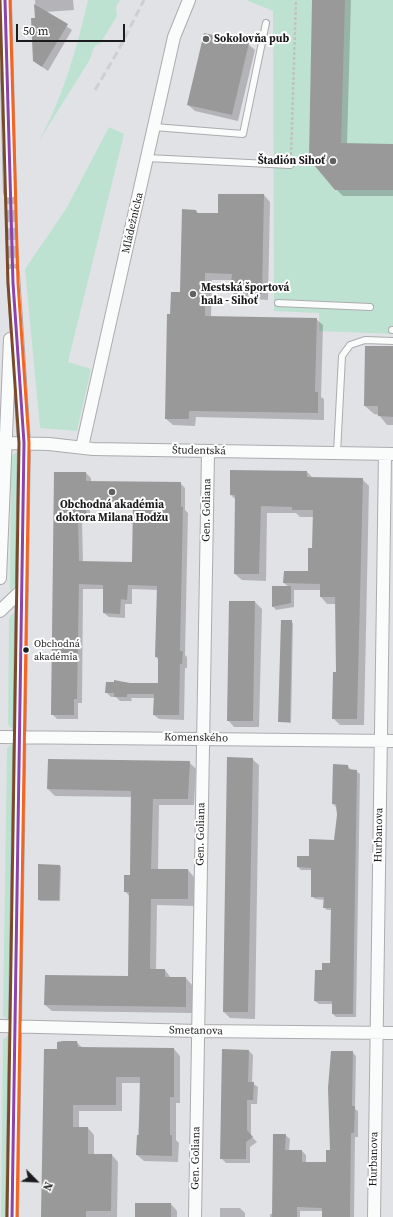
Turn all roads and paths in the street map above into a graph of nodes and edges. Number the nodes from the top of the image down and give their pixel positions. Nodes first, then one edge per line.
1 (5, 0) edge
2 (189, 0) edge
3 (296, 0) edge
4 (266, 23) dead end
5 (154, 127) junction
6 (147, 158) junction
7 (290, 166) joint
8 (10, 192) tunnel mouth
9 (278, 303) dead end
10 (370, 307) dead end
11 (393, 341) edge
12 (5, 443) junction
13 (24, 443) junction
14 (82, 448) junction
15 (208, 452) junction
16 (337, 453) junction
17 (389, 454) edge
18 (0, 578) edge
19 (22, 590) junction
20 (0, 611) edge
21 (0, 737) edge
22 (19, 737) junction
23 (203, 738) junction
24 (387, 741) edge
25 (0, 1026) edge
26 (15, 1026) junction
27 (198, 1031) junction
28 (376, 1033) junction
29 (393, 1033) edge
30 (12, 1217) edge
31 (195, 1217) edge
32 (374, 1217) edge

1 - 8 street
2 - 5 street, Mládežnícka
3 - 7 path
4 - 5 lane
5 - 6 street, Mládežnícka
6 - 7 lane
6 - 14 street, Mládežnícka
9 - 10 lane
11 - 16 lane
12 - 13 street, Študentská
12 - 13 street
12 - 18 street
13 - 14 street, Študentská
13 - 19 street
14 - 15 street, Študentská
15 - 16 street, Študentská
15 - 23 street, Gen. Goliana
16 - 17 street, Študentská
17 - 24 street, Hurbanova
19 - 20 street
19 - 22 street
21 - 22 street, Komenského
22 - 23 street, Komenského
22 - 26 street
23 - 24 street, Komenského
23 - 27 street, Gen. Goliana
24 - 28 street, Hurbanova
25 - 26 street, Smetanova
26 - 27 street, Smetanova
26 - 30 street
27 - 28 street, Smetanova
27 - 31 street, Gen. Goliana
28 - 29 street, Smetanova
28 - 32 street, Hurbanova

